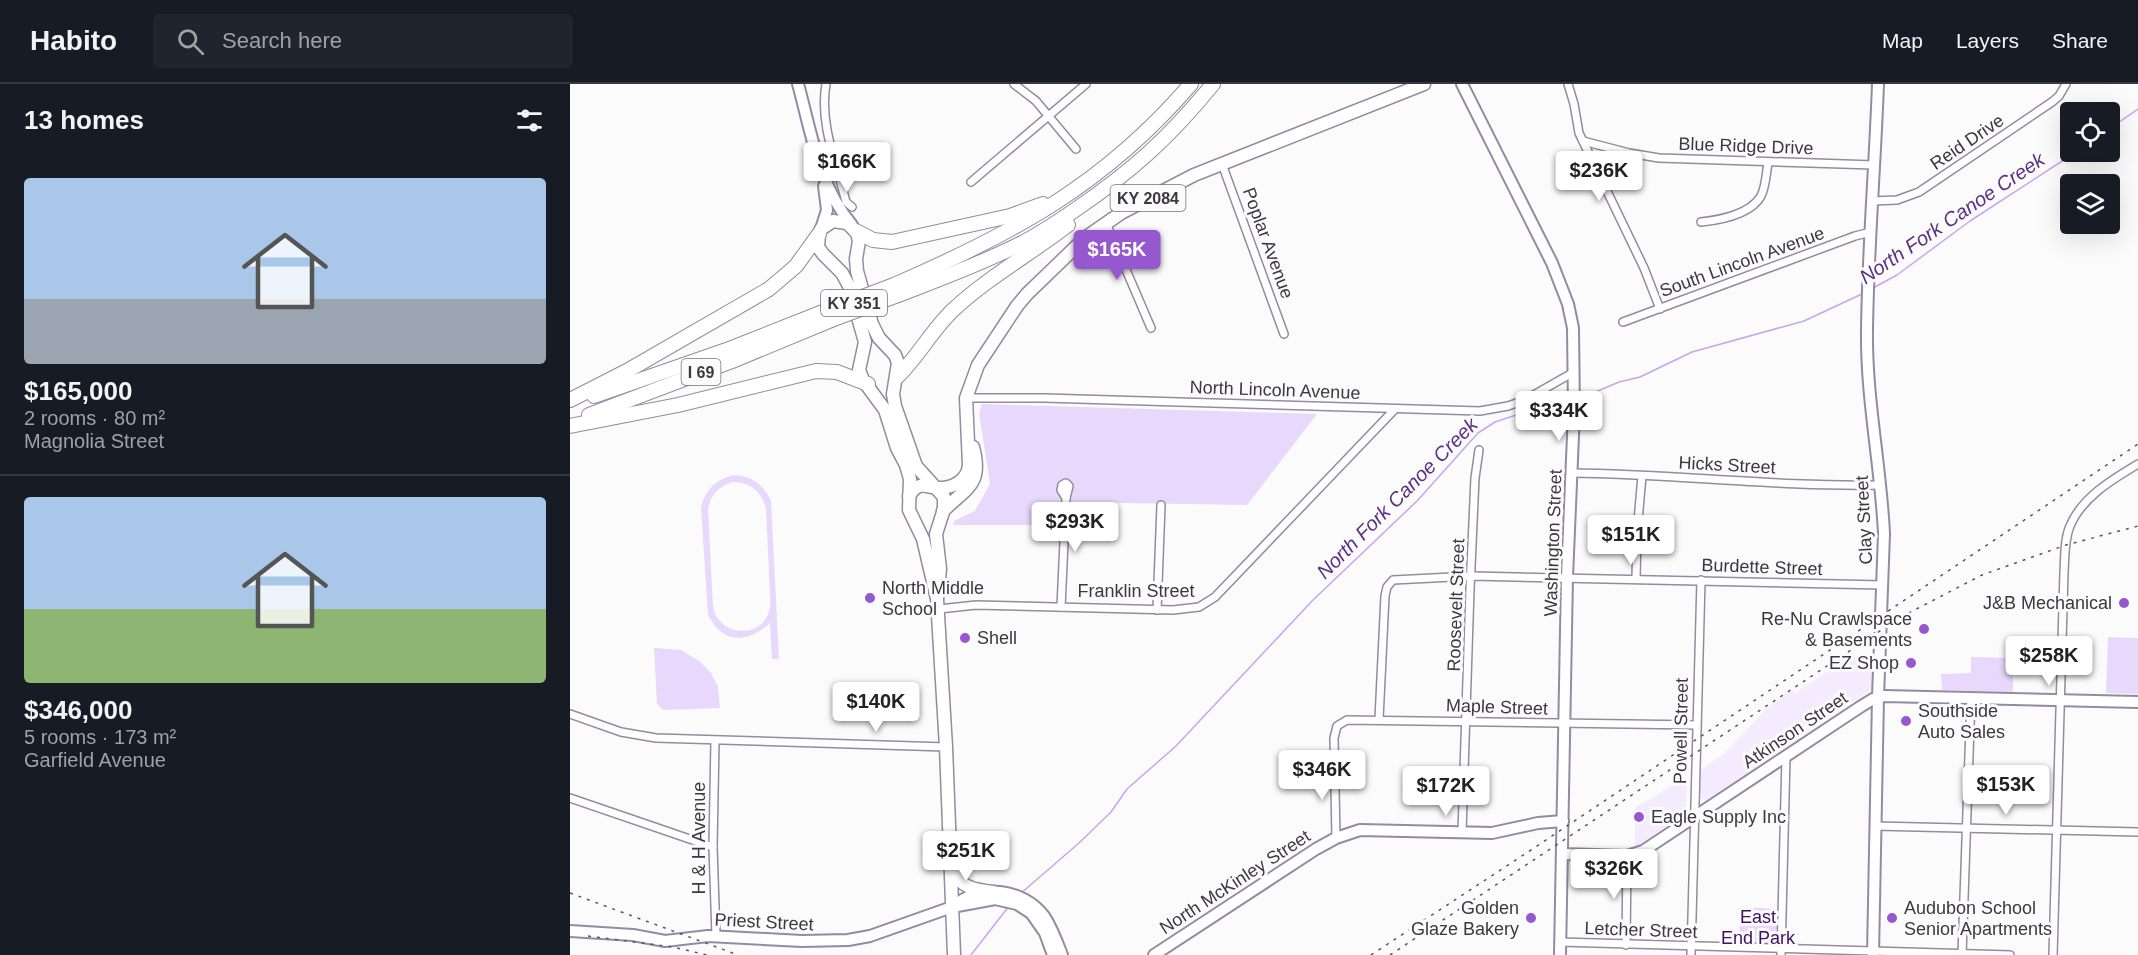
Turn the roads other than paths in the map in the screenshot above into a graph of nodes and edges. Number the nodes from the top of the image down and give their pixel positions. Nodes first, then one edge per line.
1 (798, 84) edge
2 (826, 84) edge
3 (1014, 84) edge
4 (1086, 84) edge
5 (1191, 84) edge
6 (1212, 84) edge
7 (1424, 84) edge
8 (1462, 84) edge
9 (1568, 84) edge
10 (1878, 84) edge
11 (2066, 84) edge
12 (1048, 115) junction
13 (1583, 141) junction
14 (1076, 149) dead end
15 (1146, 157) junction
16 (1768, 163) junction
17 (1222, 164) junction
18 (1874, 165) junction
19 (823, 173) junction
20 (1088, 181) junction
21 (971, 182) dead end
22 (1872, 201) junction
23 (852, 207) dead end
24 (1701, 222) dead end
25 (1106, 223) junction
26 (854, 228) junction
27 (820, 232) junction
28 (1871, 232) junction
29 (896, 290) junction
30 (1660, 309) junction
31 (830, 315) junction
32 (1623, 322) dead end
33 (1151, 328) dead end
34 (1284, 334) dead end
35 (897, 377) junction
36 (1574, 378) junction
37 (868, 384) junction
38 (966, 398) junction
39 (570, 402) edge
40 (1483, 403) dead end
41 (1395, 409) junction
42 (1480, 411) junction
43 (968, 419) junction
44 (570, 424) edge
45 (1479, 450) dead end
46 (2138, 464) edge
47 (1572, 473) junction
48 (1642, 476) junction
49 (1880, 484) junction
50 (936, 487) junction
51 (909, 496) junction
52 (1066, 498) dead end
53 (1161, 505) dead end
54 (942, 513) junction
55 (915, 520) junction
56 (1472, 576) junction
57 (1567, 577) junction
58 (1636, 579) junction
59 (1701, 580) junction
60 (1883, 585) junction
61 (938, 604) junction
62 (1061, 607) junction
63 (1157, 610) junction
64 (1878, 698) junction
65 (1971, 698) junction
66 (2061, 700) junction
67 (2138, 702) edge
68 (570, 714) edge
69 (1379, 719) junction
70 (1467, 722) junction
71 (1564, 724) junction
72 (1696, 725) junction
73 (715, 741) junction
74 (946, 747) junction
75 (1786, 757) junction
76 (570, 798) edge
77 (1694, 818) junction
78 (1563, 820) junction
79 (1875, 826) junction
80 (1966, 828) junction
81 (2057, 831) junction
82 (1462, 832) junction
83 (2138, 832) edge
84 (1336, 838) junction
85 (713, 848) junction
86 (1562, 854) junction
87 (1627, 856) junction
88 (949, 863) junction
89 (997, 894) junction
90 (1028, 906) junction
91 (952, 907) junction
92 (570, 931) edge
93 (716, 936) junction
94 (1560, 942) junction
95 (1626, 945) junction
96 (1691, 946) junction
97 (953, 950) edge
98 (1781, 952) edge
99 (1873, 953) edge
100 (1962, 954) edge
101 (1053, 955) edge
102 (1062, 955) edge
103 (1154, 955) edge
104 (1560, 955) edge
105 (1691, 955) edge
106 (2010, 955) edge
107 (2053, 955) edge

1 - 19 street
2 - 23 street
3 - 12 street
4 - 12 street
5 - 20 highway, I 69
6 - 15 highway, I 69
7 - 17 main road, KY 2084
8 - 36 street, Washington Street
9 - 13 street
10 - 18 street, Clay Street
11 - 22 street, Reid Drive
12 - 14 street
12 - 21 street
13 - 16 street, Blue Ridge Drive
13 - 30 street
15 - 29 highway, I 69
15 - 35 highway
16 - 18 street, Blue Ridge Drive
16 - 24 street
17 - 25 main road, KY 2084
17 - 34 street, Poplar Avenue
18 - 22 street, Clay Street
19 - 26 street
19 - 27 street
20 - 26 highway
20 - 29 highway, I 69
22 - 28 street, Clay Street
25 - 33 street
25 - 38 main road, KY 2084
26 - 27 main road
26 - 35 main road, KY 351
27 - 37 main road, KY 351
27 - 39 highway
28 - 30 street, South Lincoln Avenue
28 - 49 street, Clay Street
29 - 31 highway, I 69, bridge
30 - 32 street, South Lincoln Avenue
31 - 39 highway, I 69
31 - 44 highway, I 69
35 - 37 main road
35 - 50 main road, KY 351
36 - 42 street, North Lincoln Avenue
36 - 47 street, Washington Street
37 - 44 highway
37 - 51 main road, KY 351
38 - 41 street, North Lincoln Avenue
38 - 43 main road, KY 2084
40 - 42 street
41 - 42 street, North Lincoln Avenue
41 - 63 street, Franklin Street
43 - 50 main road, KY 2084
43 - 54 main road, KY 2084
45 - 56 street, Roosevelt Street
46 - 66 street
47 - 48 street, Hicks Street
47 - 57 street, Washington Street
48 - 49 street, Hicks Street
48 - 58 street
49 - 60 street, Clay Street
50 - 51 main road
50 - 54 main road, KY 351
51 - 55 main road, KY 351
52 - 62 street
53 - 63 street
54 - 55 main road
54 - 61 main road, KY 351
55 - 61 main road, KY 351
56 - 57 street, Burdette Street
56 - 69 street, Burdette Street
56 - 70 street, Roosevelt Street
57 - 58 street, Burdette Street
57 - 71 street, Washington Street
58 - 59 street, Burdette Street
59 - 60 street, Burdette Street
59 - 72 street, Powell Street
60 - 64 street, Clay Street
61 - 62 street, Franklin Street
61 - 74 main road, KY 351
62 - 63 street, Franklin Street
64 - 65 street, Atkinson Street
64 - 75 street, Atkinson Street
64 - 79 street, Clay Street
65 - 66 street, Atkinson Street
65 - 80 street
66 - 67 street, Atkinson Street
66 - 81 street
68 - 73 street
69 - 70 street, Maple Street
69 - 84 street, Maple Street
70 - 71 street, Maple Street
70 - 82 street, Roosevelt Street
71 - 72 street, Maple Street
71 - 78 street, Washington Street
72 - 77 street, Powell Street
73 - 74 street
73 - 85 street, H & H Avenue
74 - 88 main road, KY 351
75 - 77 street, Atkinson Street
75 - 98 street
76 - 85 street
77 - 87 street, Atkinson Street
77 - 96 street, Powell Street
78 - 82 street, North McKinley Street
78 - 86 street, Washington Street
79 - 80 street
79 - 99 street, Clay Street
80 - 81 street
80 - 100 street
81 - 83 street
81 - 107 street
82 - 84 street, North McKinley Street
84 - 103 street, North McKinley Street
85 - 93 street, H & H Avenue
86 - 87 street, Atkinson Street
86 - 94 street, Washington Street
87 - 95 street
88 - 89 main road
88 - 91 main road, KY 351
89 - 90 street, Priest Street
89 - 91 street, Priest Street
90 - 101 street
90 - 102 street
91 - 93 street, Priest Street
91 - 97 main road, KY 351
92 - 93 street, Priest Street
94 - 95 street, Letcher Street
94 - 104 street, Washington Street
95 - 96 street, Letcher Street
96 - 98 street, Letcher Street
96 - 105 street, Powell Street
98 - 99 street, Letcher Street
99 - 100 street, Letcher Street
100 - 106 street, Letcher Street

